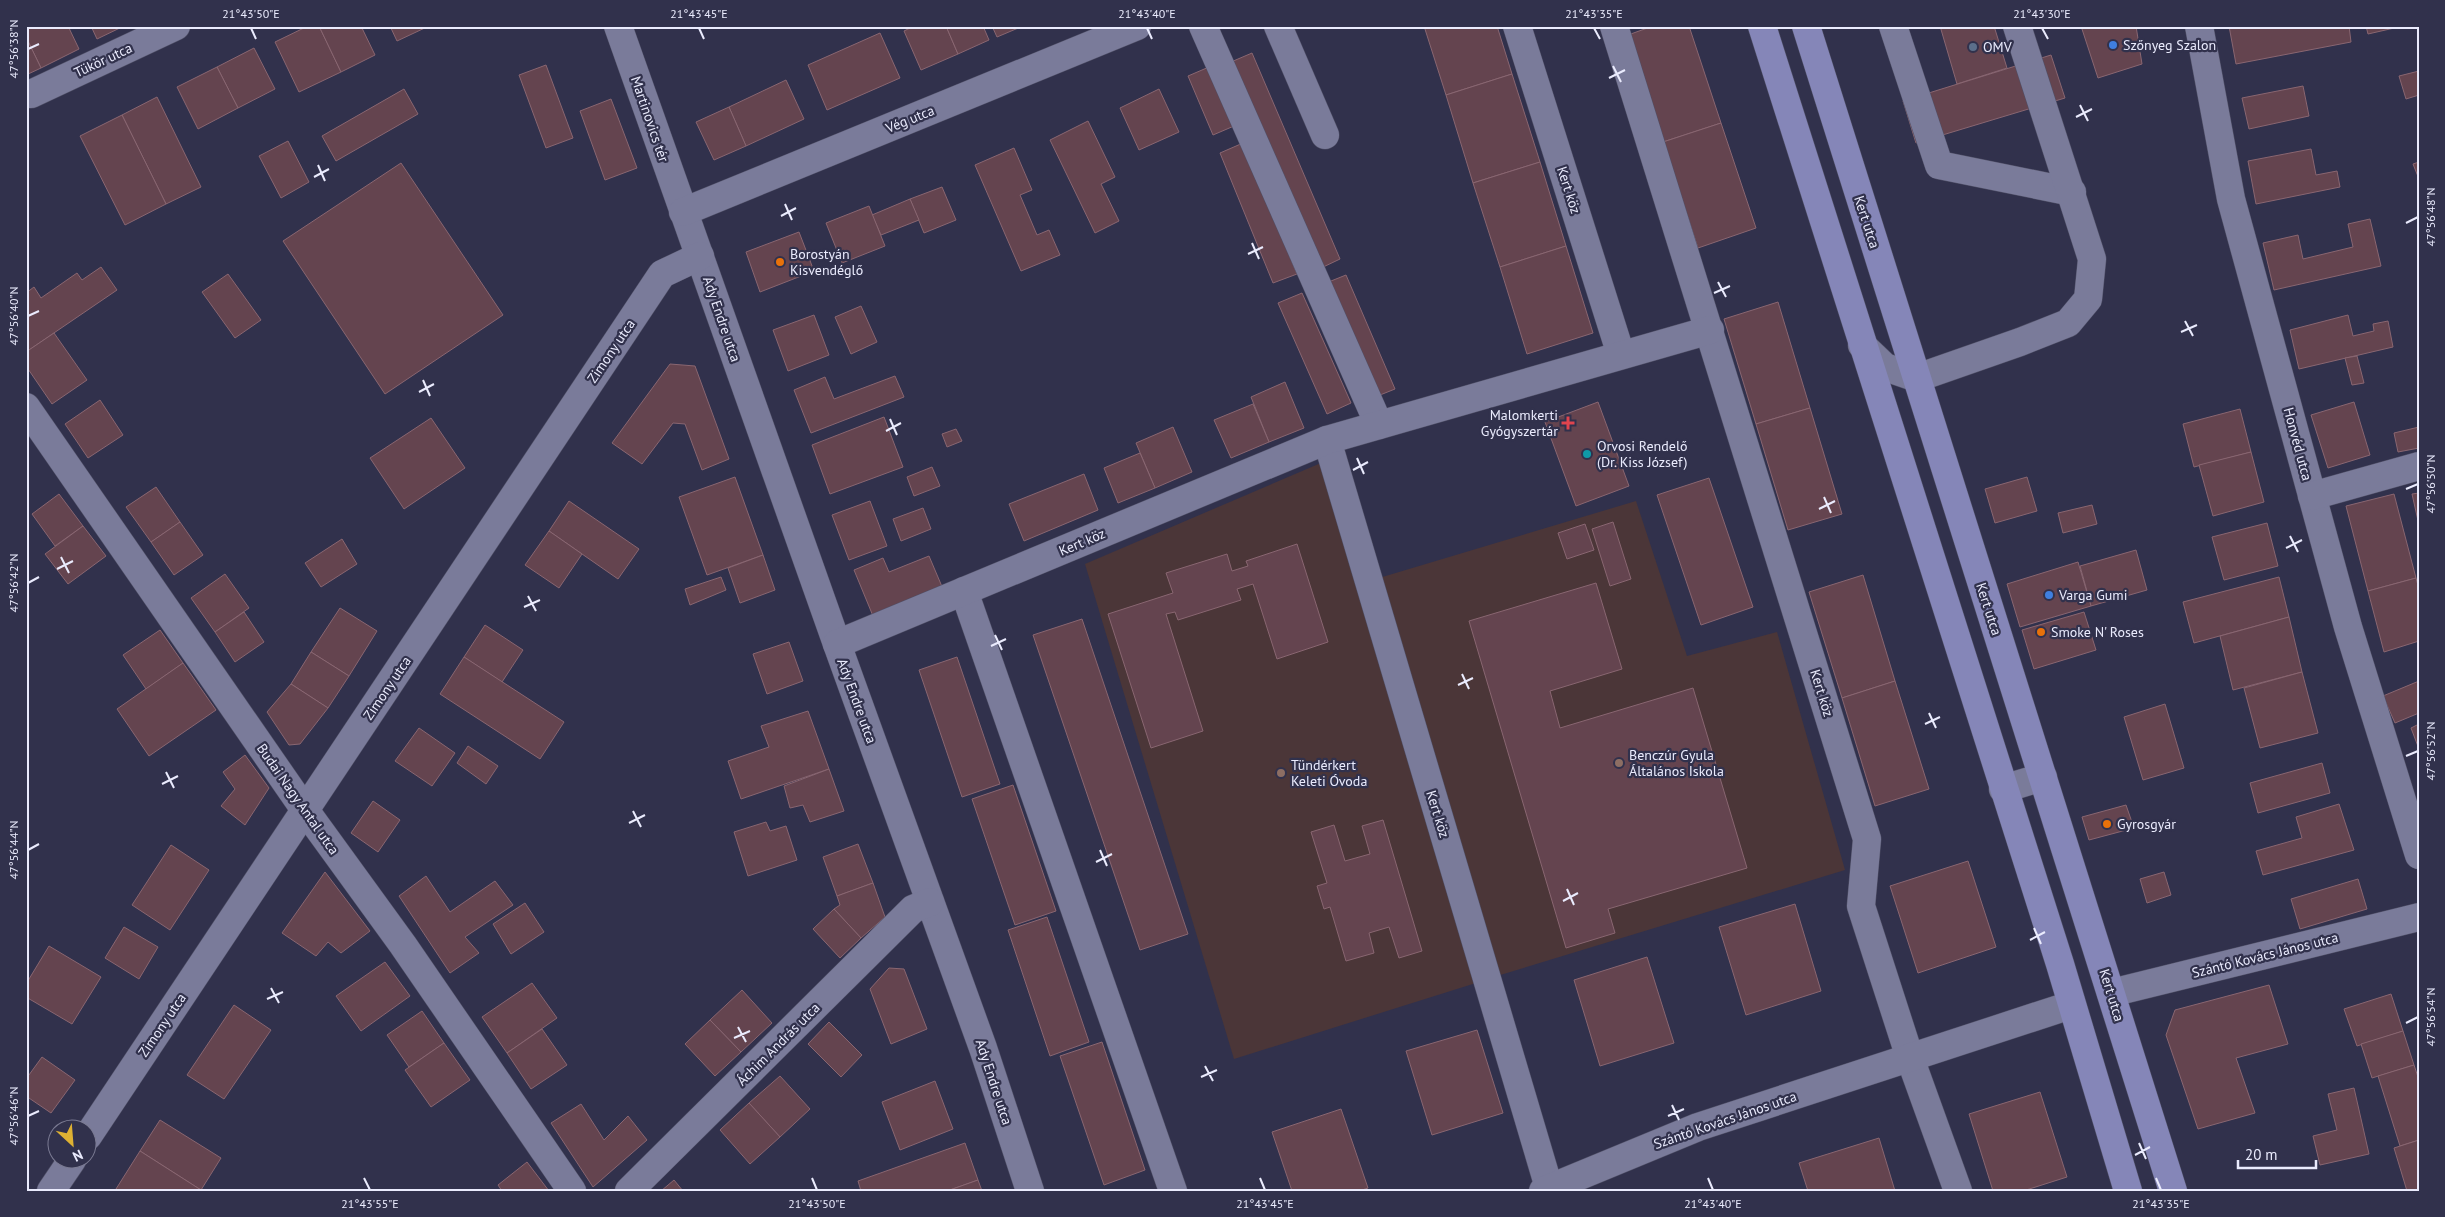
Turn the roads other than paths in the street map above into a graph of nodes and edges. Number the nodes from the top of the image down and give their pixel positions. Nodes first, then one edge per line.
1 (176, 26) edge
2 (618, 26) edge
3 (1137, 26) edge
4 (1204, 26) edge
5 (1278, 26) edge
6 (1517, 26) edge
7 (1614, 26) edge
8 (1762, 26) edge
9 (1806, 26) edge
10 (1893, 26) edge
11 (2017, 26) edge
12 (2200, 26) edge
13 (30, 94) dead end
14 (1325, 135) dead end
15 (2072, 192) junction
16 (683, 212) junction
17 (700, 256) junction
18 (1710, 330) junction
19 (1862, 345) junction
20 (1621, 355) junction
21 (1917, 378) junction
22 (26, 407) edge
23 (1379, 425) junction
24 (1327, 440) junction
25 (2419, 466) edge
26 (2312, 496) junction
27 (964, 591) junction
28 (836, 644) junction
29 (2042, 777) junction
30 (2004, 789) junction
31 (305, 810) junction
32 (2419, 855) edge
33 (930, 902) junction
34 (2419, 918) edge
35 (2111, 993) junction
36 (2071, 1005) junction
37 (1910, 1058) junction
38 (98, 1121) edge
39 (65, 1170) edge
40 (1547, 1190) edge
41 (51, 1191) edge
42 (572, 1191) edge
43 (629, 1191) edge
44 (1030, 1191) edge
45 (1173, 1191) edge
46 (1958, 1191) edge
47 (2128, 1191) edge
48 (2173, 1191) edge

1 - 13 street, Tükör utca
2 - 16 street, Martinovics tér
3 - 16 street, Vég utca
4 - 23 street
5 - 14 street
6 - 20 street, Kert köz
7 - 18 street, Kert köz
8 - 19 main road
9 - 21 main road, Kert utca
10 - 15 street
11 - 15 street
12 - 26 street, Honvéd utca
15 - 21 street
16 - 17 street, Ady Endre utca
17 - 28 street, Ady Endre utca
17 - 31 street, Zimony utca
18 - 20 street, Kert köz
18 - 37 street, Kert köz
19 - 21 street
19 - 30 main road
20 - 23 street, Kert köz
21 - 29 main road, Kert utca
22 - 31 street, Budai Nagy Antal utca
23 - 24 street, Kert köz
24 - 27 street, Kert köz
24 - 40 street, Kert köz
25 - 26 street
26 - 32 street, Honvéd utca
27 - 28 street, Kert köz
27 - 45 street
28 - 33 street, Ady Endre utca
29 - 30 street
29 - 35 main road, Kert utca
30 - 36 main road
31 - 38 street, Zimony utca
31 - 42 street, Budai Nagy Antal utca
33 - 43 street, Áchim András utca
33 - 44 street, Ady Endre utca
34 - 35 street, Szántó Kovács János utca
35 - 48 main road, Kert utca
36 - 37 street, Szántó Kovács János utca
36 - 47 main road
37 - 40 street, Szántó Kovács János utca
37 - 46 street
39 - 41 street

